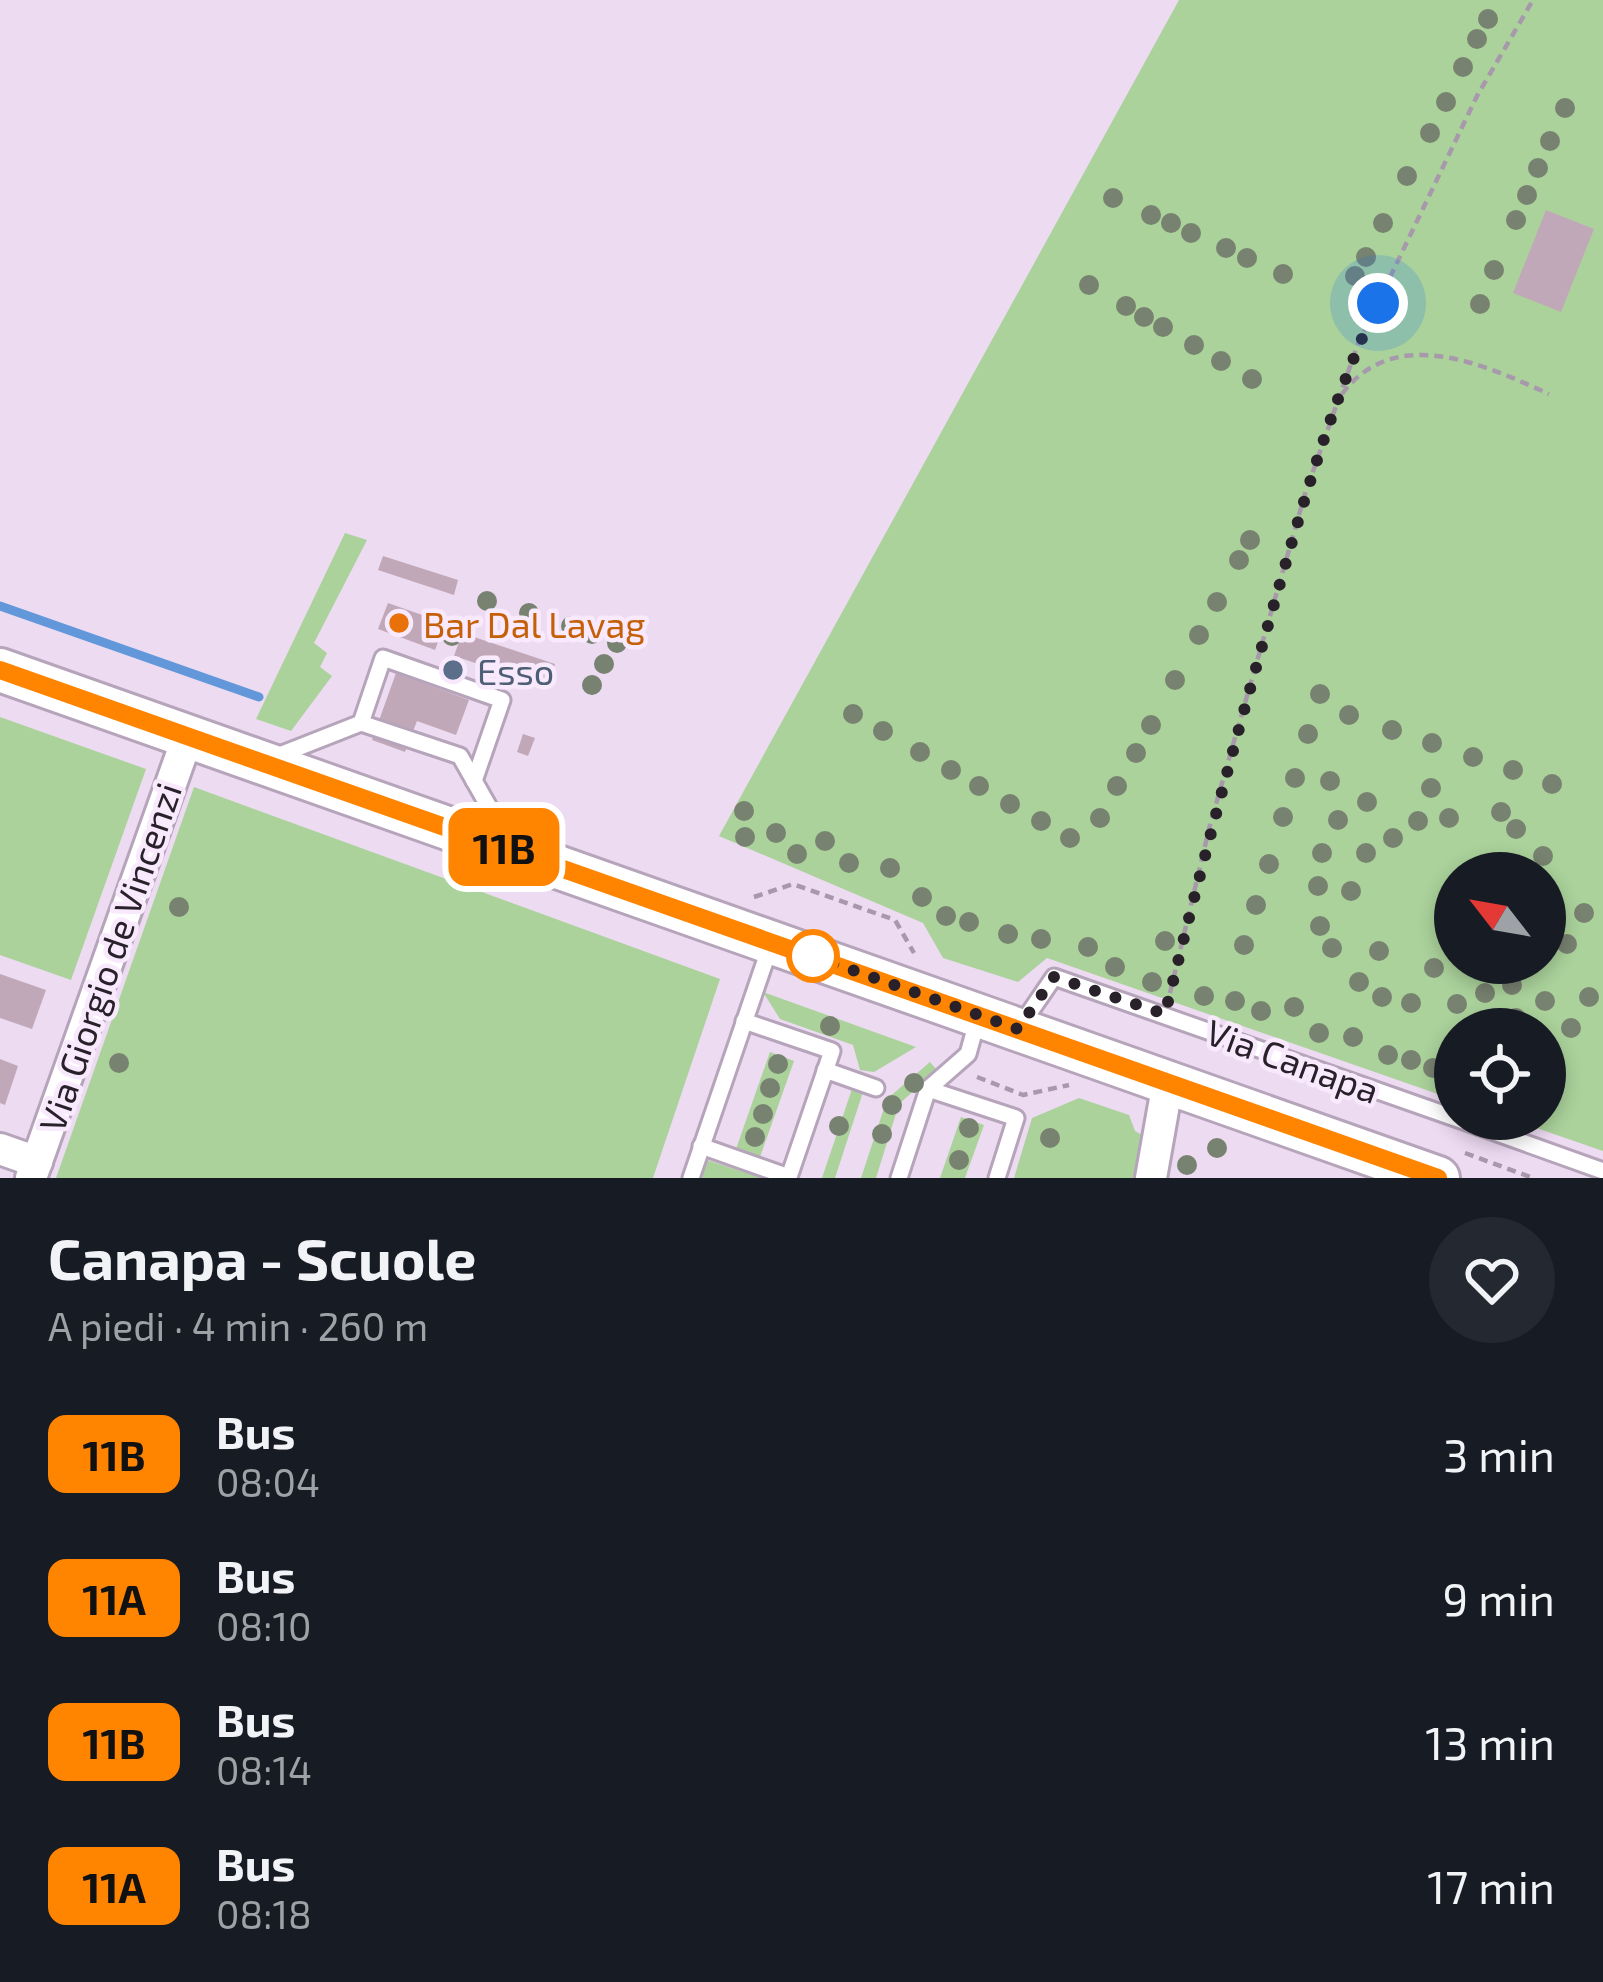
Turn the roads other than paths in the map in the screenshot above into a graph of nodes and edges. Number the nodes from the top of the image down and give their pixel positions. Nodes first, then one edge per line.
1 (0, 670) edge
2 (361, 723) junction
3 (188, 736) junction
4 (262, 762) junction
5 (474, 781) junction
6 (513, 850) junction
7 (772, 941) junction
8 (744, 1021) junction
9 (999, 1022) junction
10 (825, 1070) junction
11 (1168, 1082) junction
12 (876, 1088) dead end
13 (928, 1089) junction
14 (1434, 1110) edge
15 (1518, 1140) edge
16 (701, 1146) junction
17 (0, 1149) edge
18 (34, 1170) edge
19 (1603, 1171) edge
20 (691, 1178) edge
21 (899, 1178) edge
22 (997, 1178) edge
23 (1151, 1178) edge
24 (1438, 1178) edge

1 - 3 street
2 - 4 lane
2 - 5 lane
2 - 5 lane
3 - 4 street
3 - 18 street, Via Giorgio de Vincenzi
4 - 6 street
5 - 6 lane
6 - 7 street
7 - 8 lane
7 - 9 street
8 - 10 lane
8 - 16 lane
9 - 11 street
9 - 13 lane
9 - 14 lane, Via Canapa
10 - 12 lane
10 - 16 lane
11 - 23 street
11 - 24 street
13 - 21 lane
13 - 22 lane
15 - 19 lane, Via Canapa
16 - 20 lane
17 - 18 street

